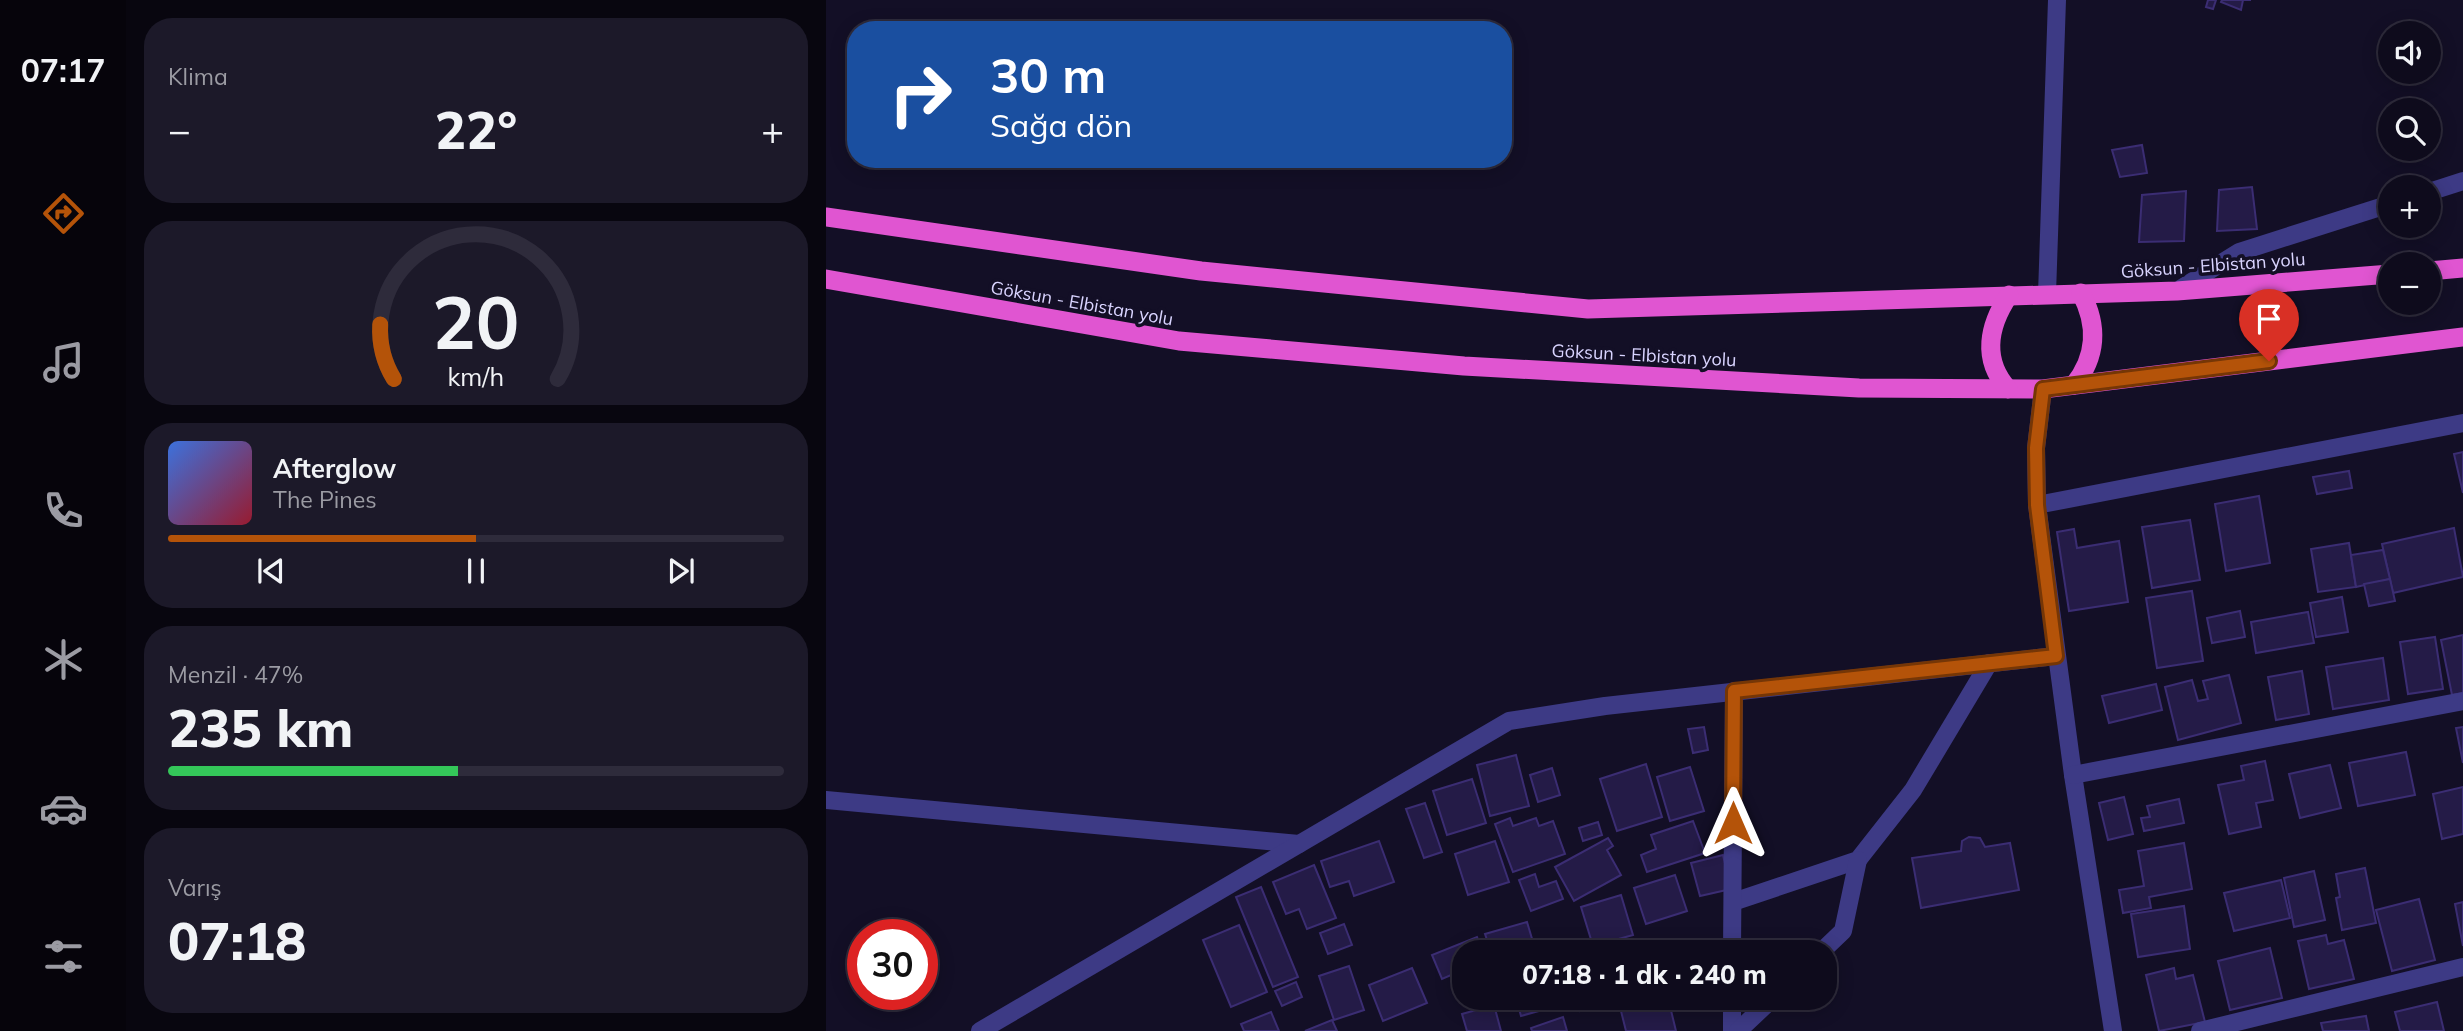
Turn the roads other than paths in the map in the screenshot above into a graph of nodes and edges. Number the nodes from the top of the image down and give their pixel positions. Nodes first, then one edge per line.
1 (2057, 0) edge
2 (2463, 181) edge
3 (2441, 188) edge
4 (2378, 208) edge
5 (826, 217) edge
6 (2463, 268) edge
7 (2441, 270) edge
8 (2378, 275) edge
9 (826, 279) edge
10 (2176, 291) junction
11 (2081, 293) junction
12 (2047, 294) junction
13 (2009, 295) junction
14 (2463, 337) edge
15 (2074, 385) junction
16 (2008, 389) junction
17 (2043, 389) junction
18 (2463, 423) edge
19 (2037, 505) junction
20 (2056, 656) junction
21 (1989, 663) junction
22 (1734, 691) junction
23 (2463, 701) edge
24 (2073, 775) junction
25 (826, 800) edge
26 (1299, 844) junction
27 (1858, 860) junction
28 (1733, 902) junction
29 (1732, 940) edge
30 (1833, 940) edge
31 (2463, 967) edge
32 (1732, 1010) edge
33 (1760, 1010) edge
34 (1001, 1025) edge
35 (980, 1031) edge
36 (1732, 1031) edge
37 (1738, 1031) edge
38 (2113, 1031) edge
39 (2200, 1031) edge

1 - 12 street
2 - 3 street
4 - 10 street
5 - 13 highway, Göksun - Elbistan yolu
6 - 7 highway
8 - 10 highway, Göksun - Elbistan yolu
9 - 16 highway, Göksun - Elbistan yolu
10 - 11 highway, Göksun - Elbistan yolu
11 - 12 highway, Göksun - Elbistan yolu
11 - 15 highway
12 - 13 highway, Göksun - Elbistan yolu
13 - 16 highway
14 - 15 highway, Göksun - Elbistan yolu
15 - 17 highway, Göksun - Elbistan yolu
16 - 17 highway, Göksun - Elbistan yolu
17 - 19 street
18 - 19 street
19 - 20 street
20 - 21 street
20 - 24 street
21 - 22 street
21 - 27 street
22 - 26 street
22 - 28 street
23 - 24 street
24 - 38 street
25 - 26 street
26 - 34 street
27 - 28 street
27 - 30 street
28 - 29 street
31 - 39 street
32 - 36 street
33 - 37 street
34 - 35 street

